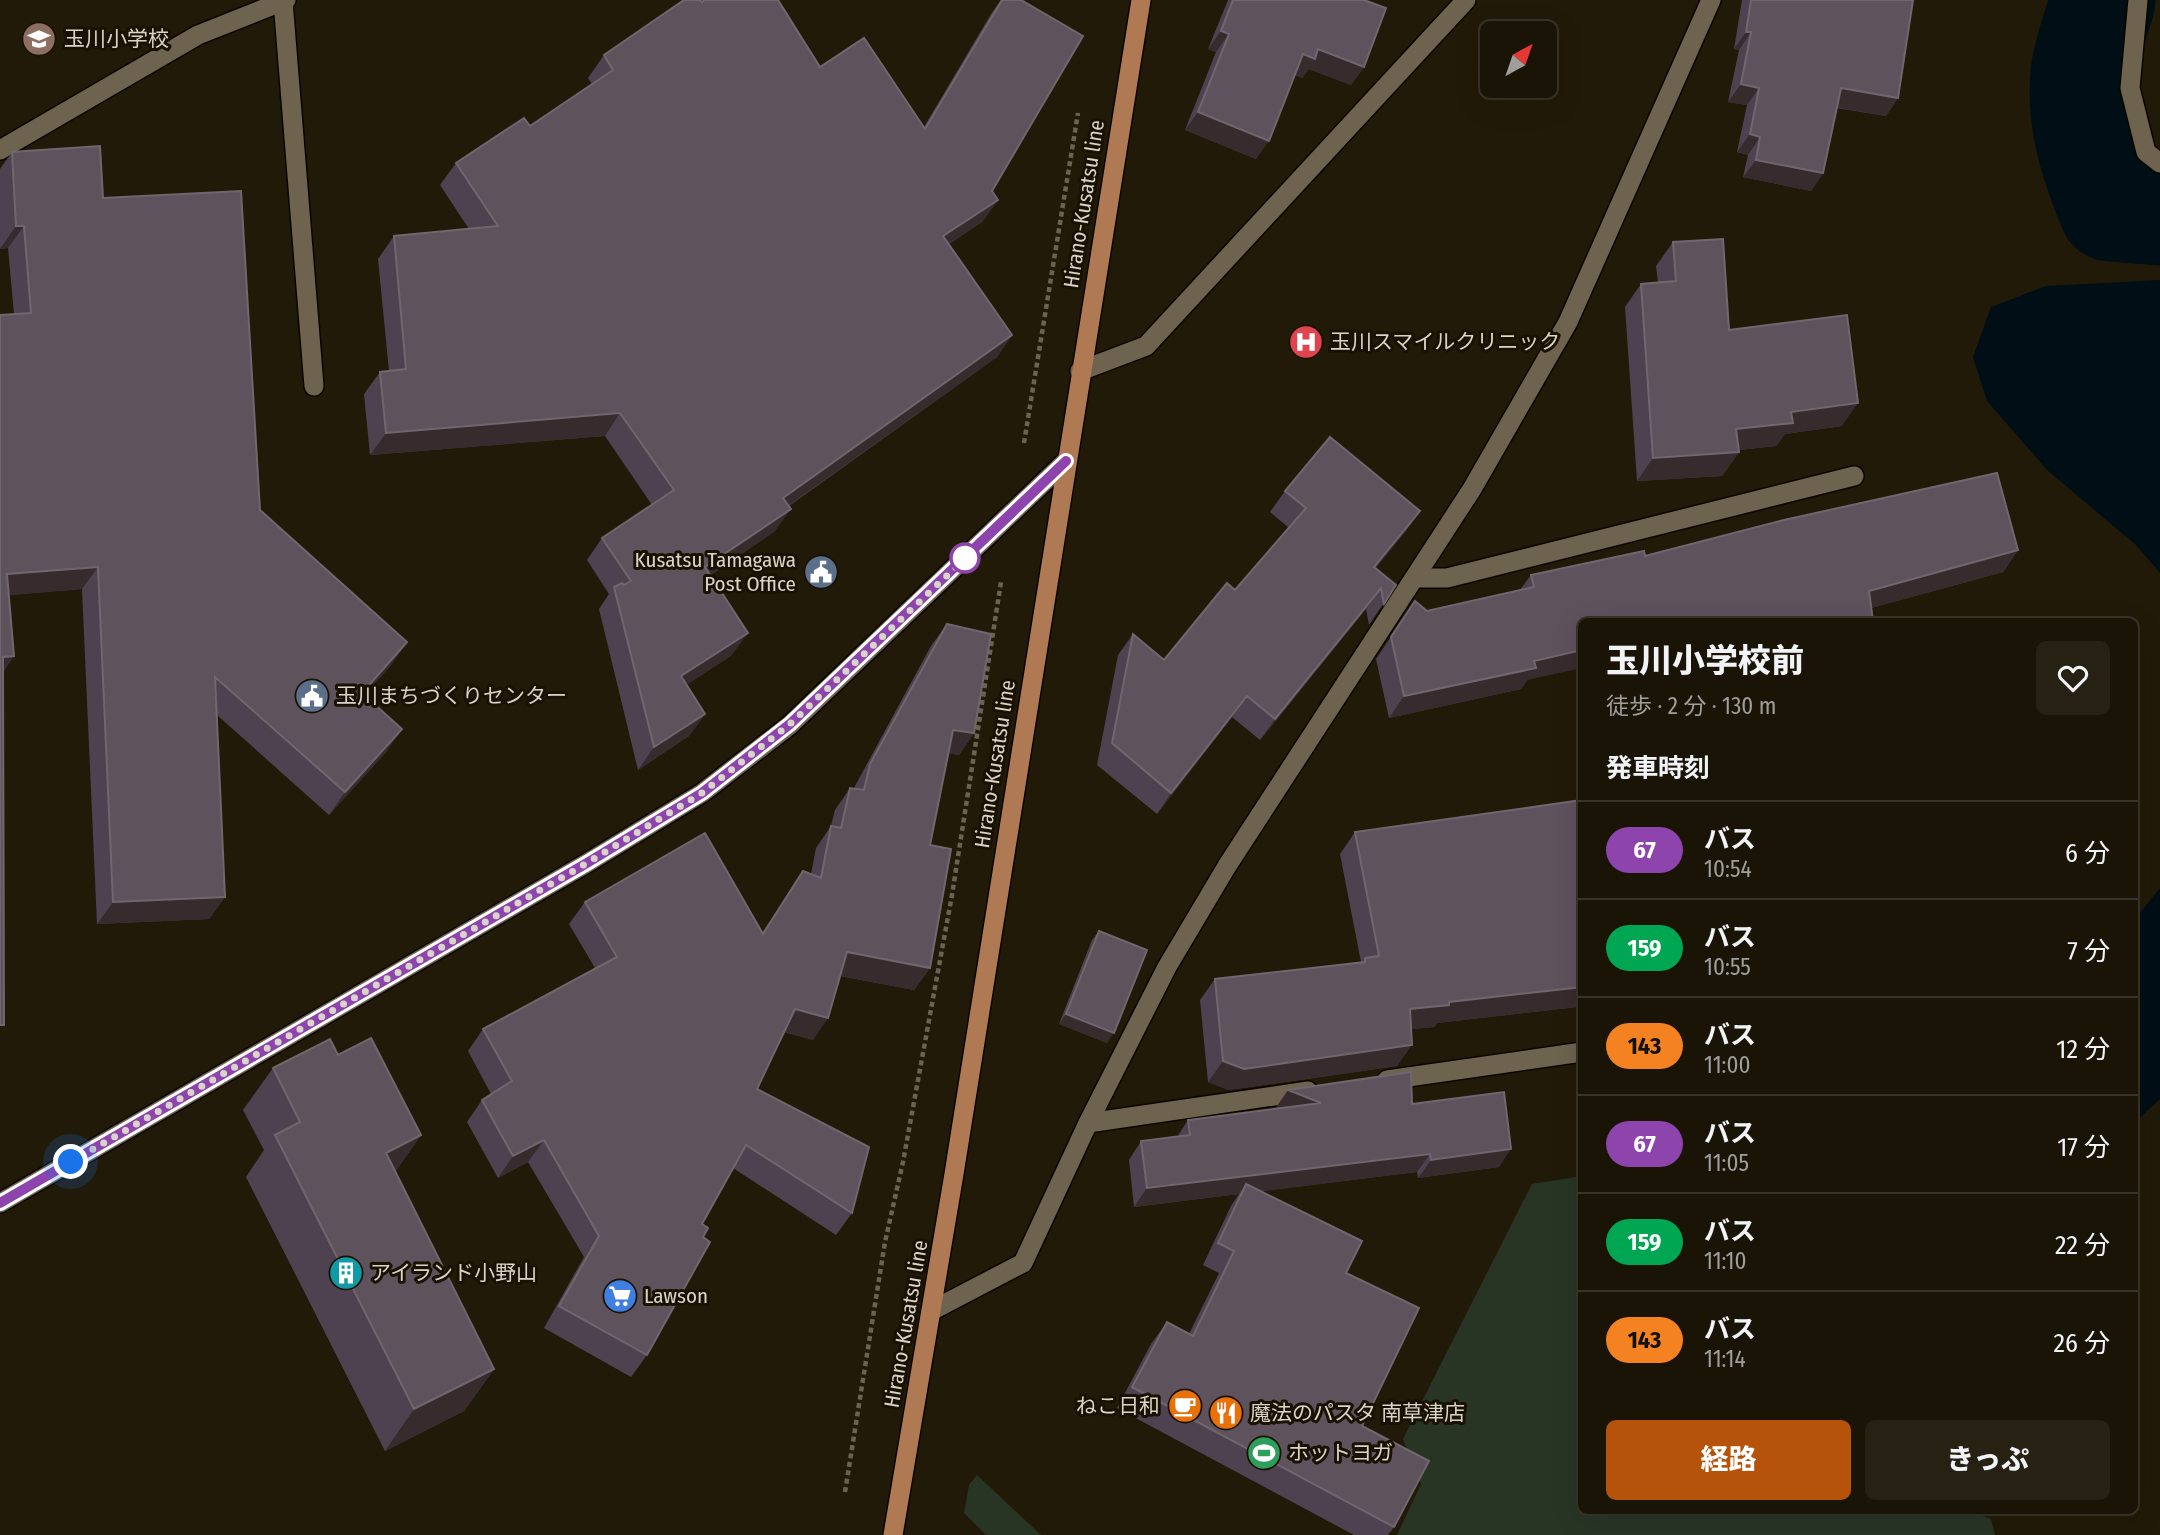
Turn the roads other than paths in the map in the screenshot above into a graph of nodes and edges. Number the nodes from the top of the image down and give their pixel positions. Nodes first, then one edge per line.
1 (1141, 0) edge
2 (1466, 0) edge
3 (1711, 0) edge
4 (2138, 0) edge
5 (285, 1) edge
6 (0, 150) edge
7 (2160, 163) edge
8 (1080, 371) junction
9 (314, 386) dead end
10 (1066, 461) junction
11 (1854, 476) dead end
12 (1415, 578) junction
13 (1578, 1053) edge
14 (1362, 1083) edge
15 (1321, 1089) edge
16 (1088, 1123) junction
17 (0, 1203) edge
18 (931, 1311) junction
19 (893, 1535) edge

1 - 8 main road, Hirano-Kusatsu line
2 - 8 street
3 - 12 street
4 - 7 street
5 - 6 street
5 - 9 street
8 - 10 main road, Hirano-Kusatsu line
10 - 17 street
10 - 18 main road, Hirano-Kusatsu line
11 - 12 street
12 - 16 street
13 - 14 street
15 - 16 street
16 - 18 street
18 - 19 main road, Hirano-Kusatsu line

